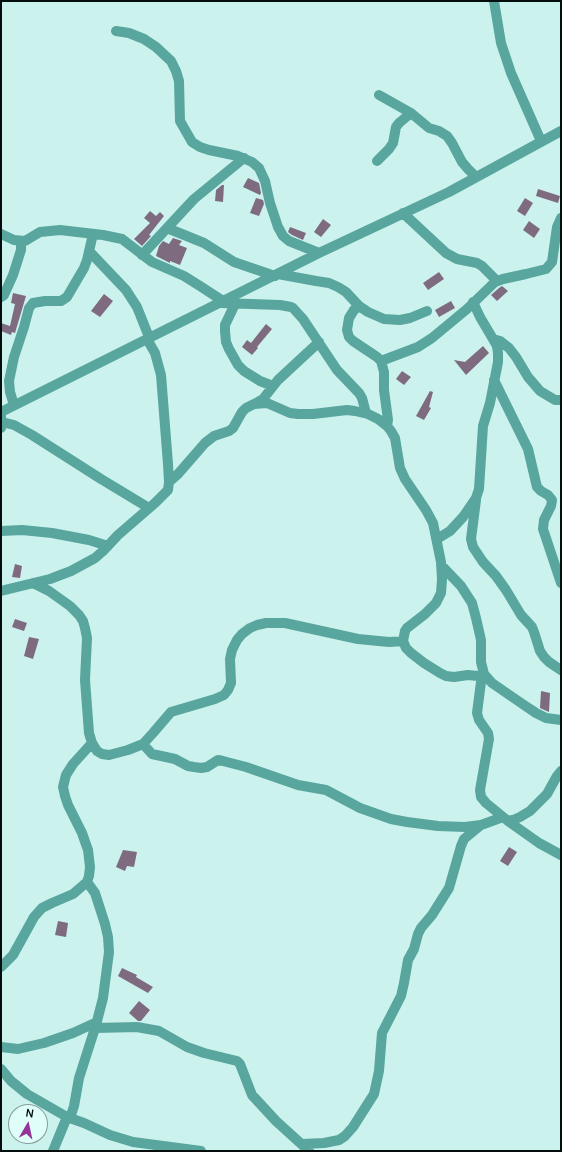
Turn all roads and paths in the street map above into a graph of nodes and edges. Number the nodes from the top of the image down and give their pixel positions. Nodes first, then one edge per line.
1 (494, 1) edge
2 (116, 31) dead end
3 (380, 95) dead end
4 (410, 113) junction
5 (561, 131) edge
6 (541, 141) junction
7 (244, 158) junction
8 (377, 161) dead end
9 (476, 177) junction
10 (403, 213) junction
11 (561, 218) edge
12 (167, 228) junction
13 (1, 234) edge
14 (93, 234) junction
15 (21, 241) junction
16 (89, 251) junction
17 (319, 253) junction
18 (142, 254) junction
19 (277, 275) junction
20 (497, 281) junction
21 (1, 297) edge
22 (221, 302) junction
23 (473, 302) junction
24 (235, 304) junction
25 (359, 306) junction
26 (427, 311) dead end
27 (148, 338) junction
28 (493, 339) junction
29 (318, 342) junction
30 (381, 361) junction
31 (494, 380) junction
32 (273, 386) junction
33 (561, 400) edge
34 (256, 403) junction
35 (14, 405) junction
36 (1, 412) edge
37 (368, 414) junction
38 (2, 422) edge
39 (386, 426) junction
40 (1, 428) edge
41 (169, 482) junction
42 (476, 498) junction
43 (150, 508) junction
44 (1, 531) edge
45 (437, 539) junction
46 (108, 546) junction
47 (441, 565) junction
48 (33, 583) junction
49 (561, 583) edge
50 (1, 591) edge
51 (403, 641) junction
52 (561, 670) edge
53 (484, 674) junction
54 (561, 720) edge
55 (92, 743) junction
56 (143, 744) junction
57 (561, 771) edge
58 (506, 819) junction
59 (481, 825) junction
60 (561, 855) edge
61 (88, 882) junction
62 (1, 967) edge
63 (96, 1025) junction
64 (1, 1047) edge
65 (1, 1069) edge
66 (69, 1118) junction
67 (305, 1148) edge
68 (181, 1150) edge
69 (53, 1151) edge
70 (201, 1151) edge

1 - 6 street
2 - 7 street
3 - 4 street
4 - 8 street
4 - 9 street
5 - 6 street
6 - 9 street
7 - 12 street
7 - 17 street
9 - 10 street
10 - 17 street
10 - 20 street
11 - 20 street
12 - 18 street
12 - 19 street
13 - 15 street
14 - 15 street
14 - 16 street
14 - 18 street
15 - 21 street
16 - 27 street
16 - 35 street
17 - 19 street
18 - 22 street
19 - 22 street
19 - 25 street
20 - 23 street
22 - 24 street
22 - 27 street
23 - 28 street
23 - 30 street
24 - 29 street
24 - 32 street
25 - 26 street
25 - 30 street
27 - 35 street
27 - 41 street
28 - 31 street
28 - 33 street
29 - 32 street
29 - 37 street
30 - 39 street
31 - 42 street
31 - 49 street
32 - 34 street
34 - 37 street
34 - 41 street
35 - 36 street
36 - 38 street
37 - 39 street
38 - 40 street
38 - 43 street
39 - 45 street
41 - 43 street
42 - 45 street
42 - 52 street
43 - 46 street
44 - 46 street
45 - 47 street
46 - 48 street
47 - 51 street
47 - 53 street
48 - 50 street
48 - 55 street
51 - 53 street
51 - 56 street
53 - 54 street
53 - 58 street
55 - 56 street
55 - 61 street
56 - 59 street
57 - 58 street
58 - 59 street
58 - 60 street
59 - 67 street
61 - 62 street
61 - 63 street
63 - 64 street
63 - 66 street
63 - 67 street
65 - 66 street
66 - 68 street
66 - 69 street
68 - 70 street

